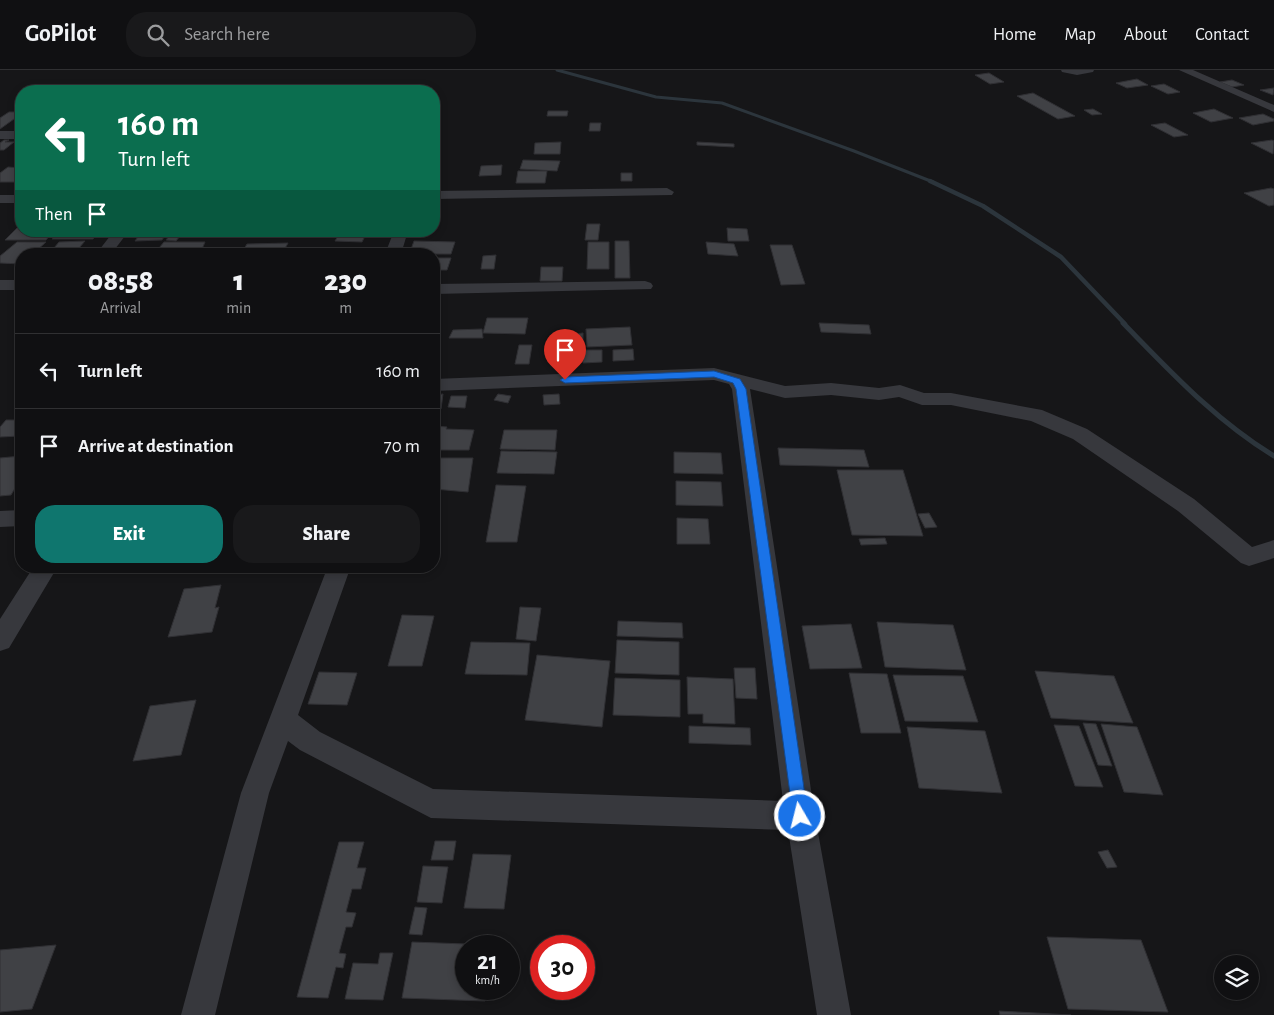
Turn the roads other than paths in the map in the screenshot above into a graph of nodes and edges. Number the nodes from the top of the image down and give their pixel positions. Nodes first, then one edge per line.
1 (1066, 70) edge
2 (1089, 70) edge
3 (1184, 70) edge
4 (1274, 109) edge
5 (0, 135) edge
6 (15, 135) edge
7 (667, 192) dead end
8 (440, 195) edge
9 (0, 199) edge
10 (15, 199) edge
11 (117, 237) edge
12 (108, 248) edge
13 (0, 285) edge
14 (15, 285) edge
15 (645, 286) dead end
16 (440, 289) edge
17 (737, 381) junction
18 (440, 385) edge
19 (0, 518) edge
20 (15, 518) edge
21 (1274, 549) edge
22 (43, 573) edge
23 (337, 573) edge
24 (0, 640) edge
25 (284, 720) junction
26 (800, 816) junction
27 (198, 1015) edge
28 (834, 1015) edge

1 - 2 street
3 - 4 street
5 - 6 street
7 - 8 street
9 - 10 street
11 - 12 street
13 - 14 street
15 - 16 street
17 - 18 street
17 - 21 street
17 - 26 street
19 - 20 street
22 - 24 street
23 - 25 street
25 - 26 street
25 - 27 street
26 - 28 street

